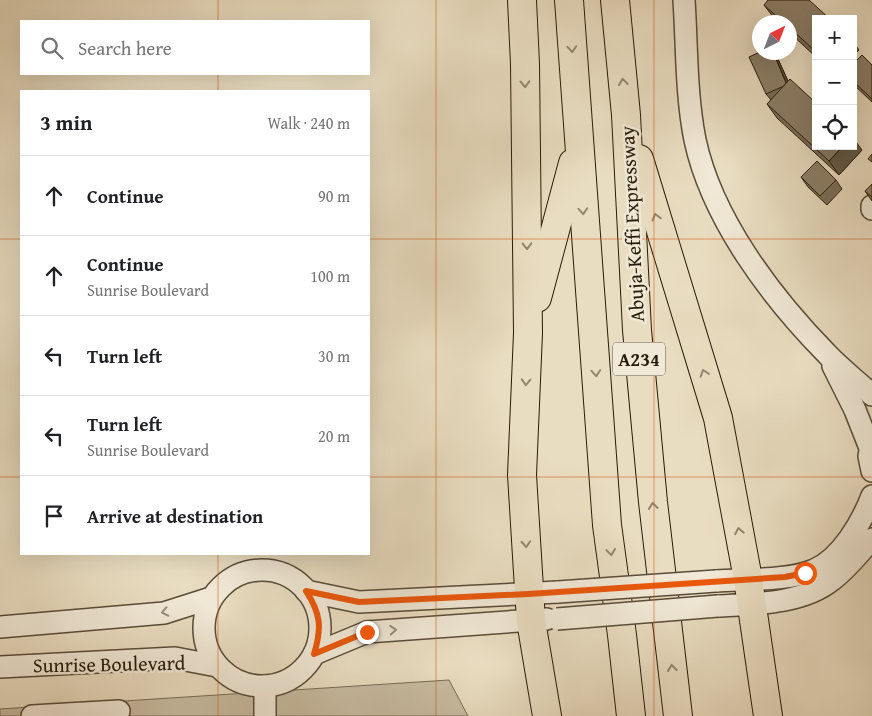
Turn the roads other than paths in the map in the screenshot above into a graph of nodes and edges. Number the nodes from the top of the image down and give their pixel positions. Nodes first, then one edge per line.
1 (522, 0) edge
2 (569, 0) edge
3 (615, 0) edge
4 (684, 0) edge
5 (626, 115) junction
6 (578, 143) junction
7 (528, 333) junction
8 (827, 355) junction
9 (872, 395) edge
10 (871, 446) edge
11 (872, 471) edge
12 (872, 496) edge
13 (872, 539) edge
14 (306, 591) junction
15 (750, 592) junction
16 (211, 598) junction
17 (539, 611) junction
18 (0, 627) edge
19 (314, 654) junction
20 (218, 666) junction
21 (0, 667) edge
22 (265, 686) junction
23 (119, 712) dead end
24 (32, 716) edge
25 (265, 716) edge
26 (547, 716) edge
27 (631, 716) edge
28 (678, 716) edge
29 (768, 716) edge

1 -> 7 highway
2 -> 6 highway, A234
5 -> 3 highway, Abuja-Keffi Expressway / A234
4 - 8 street
15 -> 5 highway
28 -> 5 highway, Abuja-Keffi Expressway / A234
6 - 7 highway
6 -> 27 highway, A234
7 -> 17 highway
8 - 9 street
8 - 10 street
10 - 11 street
12 - 15 street
13 - 15 street
14 - 16 street
14 - 17 street
14 - 19 street
15 - 17 street, bridge
15 - 17 street, bridge
15 - 29 highway
16 -> 18 street, Sunrise Boulevard
16 - 20 street
19 -> 17 street
17 - 26 highway
19 - 22 street
20 - 21 street, Sunrise Boulevard
20 - 22 street
22 - 25 street
23 - 24 street

